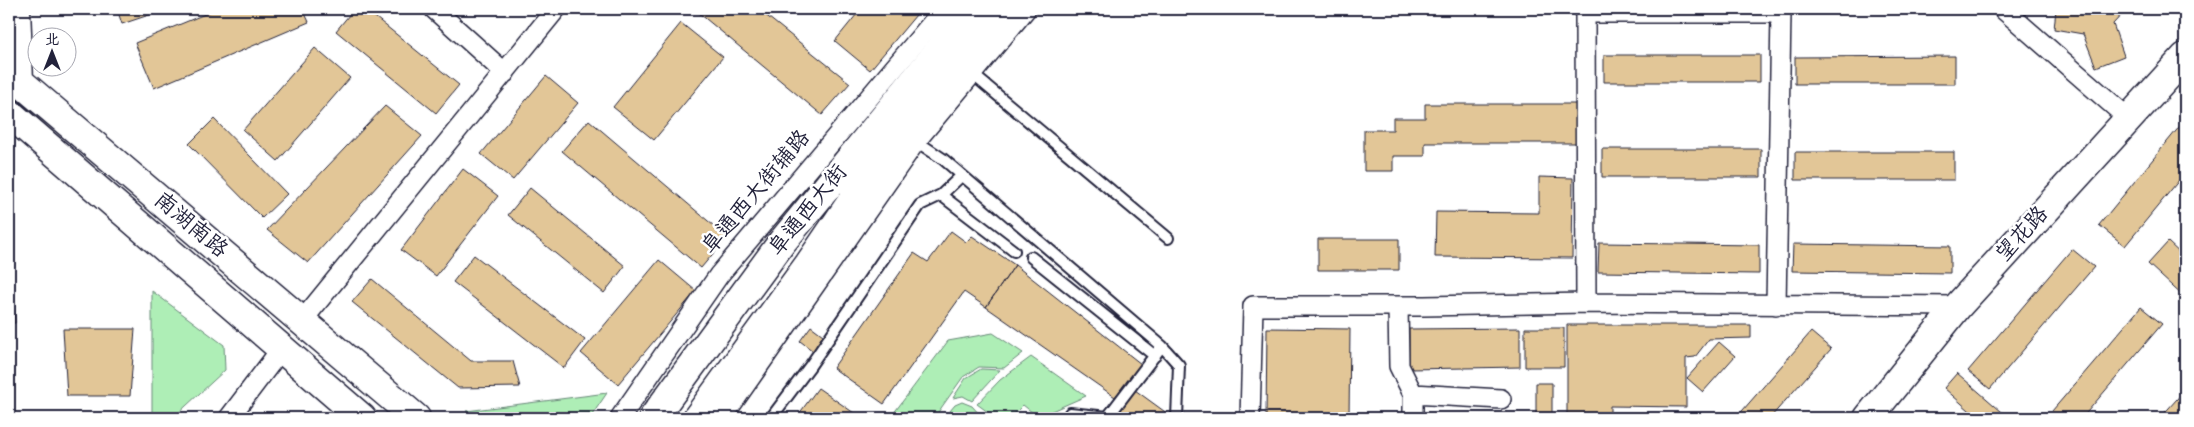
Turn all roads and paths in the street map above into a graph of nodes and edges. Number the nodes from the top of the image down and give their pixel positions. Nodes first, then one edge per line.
1 (16, 9) edge
2 (434, 9) edge
3 (556, 9) edge
4 (944, 9) edge
5 (973, 9) edge
6 (1001, 9) edge
7 (1026, 9) edge
8 (2003, 9) edge
9 (1781, 11) edge
10 (2185, 57) edge
11 (956, 61) junction
12 (505, 73) junction
13 (14, 84) edge
14 (9, 112) edge
15 (2129, 118) junction
16 (916, 141) junction
17 (961, 176) junction
18 (941, 195) junction
19 (1168, 238) dead end
20 (1014, 251) dead end
21 (1032, 257) dead end
22 (1586, 304) junction
23 (1776, 304) junction
24 (1398, 306) junction
25 (1958, 306) junction
26 (302, 321) junction
27 (1162, 346) junction
28 (282, 348) junction
29 (1155, 356) junction
30 (1413, 394) junction
31 (1501, 399) dead end
32 (1070, 413) dead end
33 (229, 418) edge
34 (362, 418) edge
35 (416, 418) edge
36 (620, 418) edge
37 (652, 418) edge
38 (697, 418) edge
39 (722, 418) edge
40 (771, 418) edge
41 (1108, 418) edge
42 (1177, 418) edge
43 (1250, 418) edge
44 (1413, 418) edge
45 (1868, 418) edge

1 - 13 street, 南湖南路
2 - 12 street
3 - 12 street
4 - 36 street, 阜通西大街辅路
5 - 11 street, 阜通西大街
6 - 11 street, 阜通西大街
7 - 11 street
8 - 15 street
9 - 22 street
9 - 23 street
10 - 15 street, 望花路
11 - 16 street
11 - 19 lane
11 - 37 street, 阜通西大街
11 - 38 street, 阜通西大街
12 - 26 street
13 - 26 street, 南湖南路
14 - 28 street, 南湖南路
15 - 25 street, 望花路
16 - 17 lane
16 - 39 street
17 - 18 lane
17 - 27 lane
18 - 20 lane
18 - 40 lane
21 - 29 lane
22 - 23 street
22 - 24 street
23 - 25 street
24 - 30 street
24 - 43 street
25 - 45 street, 望花路
26 - 35 street, 南湖南路
27 - 29 lane
27 - 42 lane
28 - 33 street
28 - 34 street, 南湖南路
29 - 41 lane
30 - 31 street
30 - 44 street
32 - 41 lane

